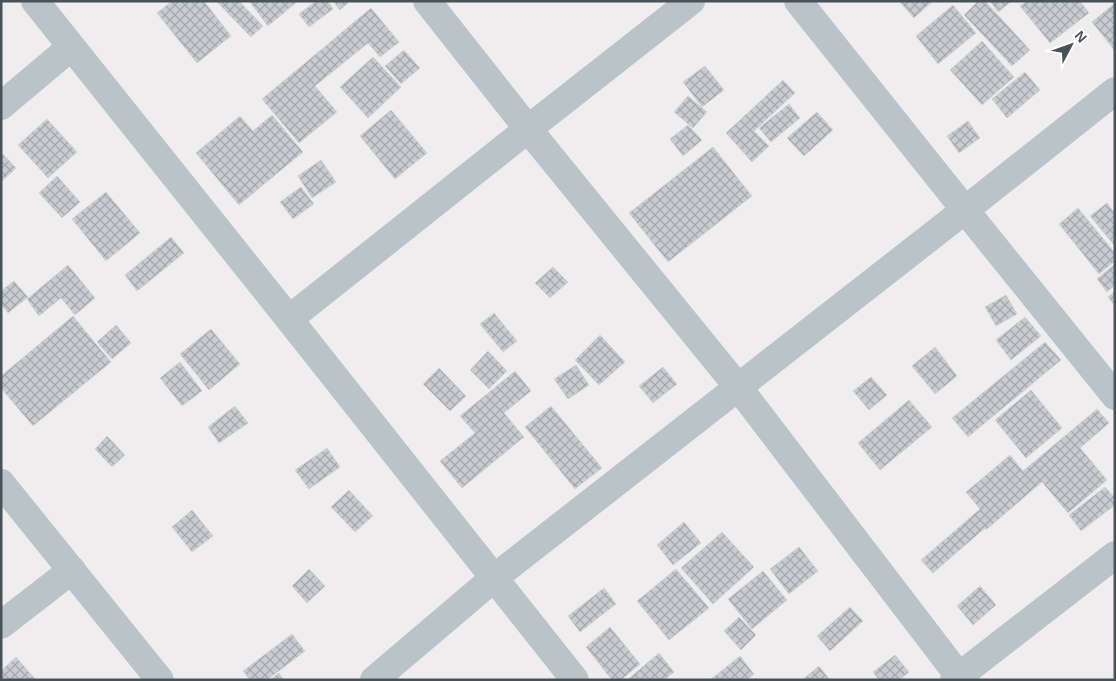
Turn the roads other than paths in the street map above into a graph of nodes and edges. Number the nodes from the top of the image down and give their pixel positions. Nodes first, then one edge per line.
1 (34, 1) edge
2 (427, 1) edge
3 (691, 1) edge
4 (798, 1) edge
5 (71, 47) junction
6 (1115, 91) edge
7 (1, 106) edge
8 (528, 129) junction
9 (965, 210) junction
10 (289, 319) junction
11 (738, 387) junction
12 (1115, 396) edge
13 (1, 483) edge
14 (1115, 555) edge
15 (72, 570) junction
16 (494, 578) junction
17 (1, 625) edge
18 (958, 678) edge
19 (160, 680) edge
20 (374, 680) edge
21 (575, 680) edge

1 - 5 street
2 - 8 street
3 - 8 street
4 - 9 street
5 - 7 street
5 - 10 street
6 - 9 street
8 - 10 street
8 - 11 street
9 - 11 street
9 - 12 street
10 - 16 street
11 - 16 street
11 - 18 street
13 - 15 street
14 - 18 street
15 - 17 street
15 - 19 street
16 - 20 street
16 - 21 street

